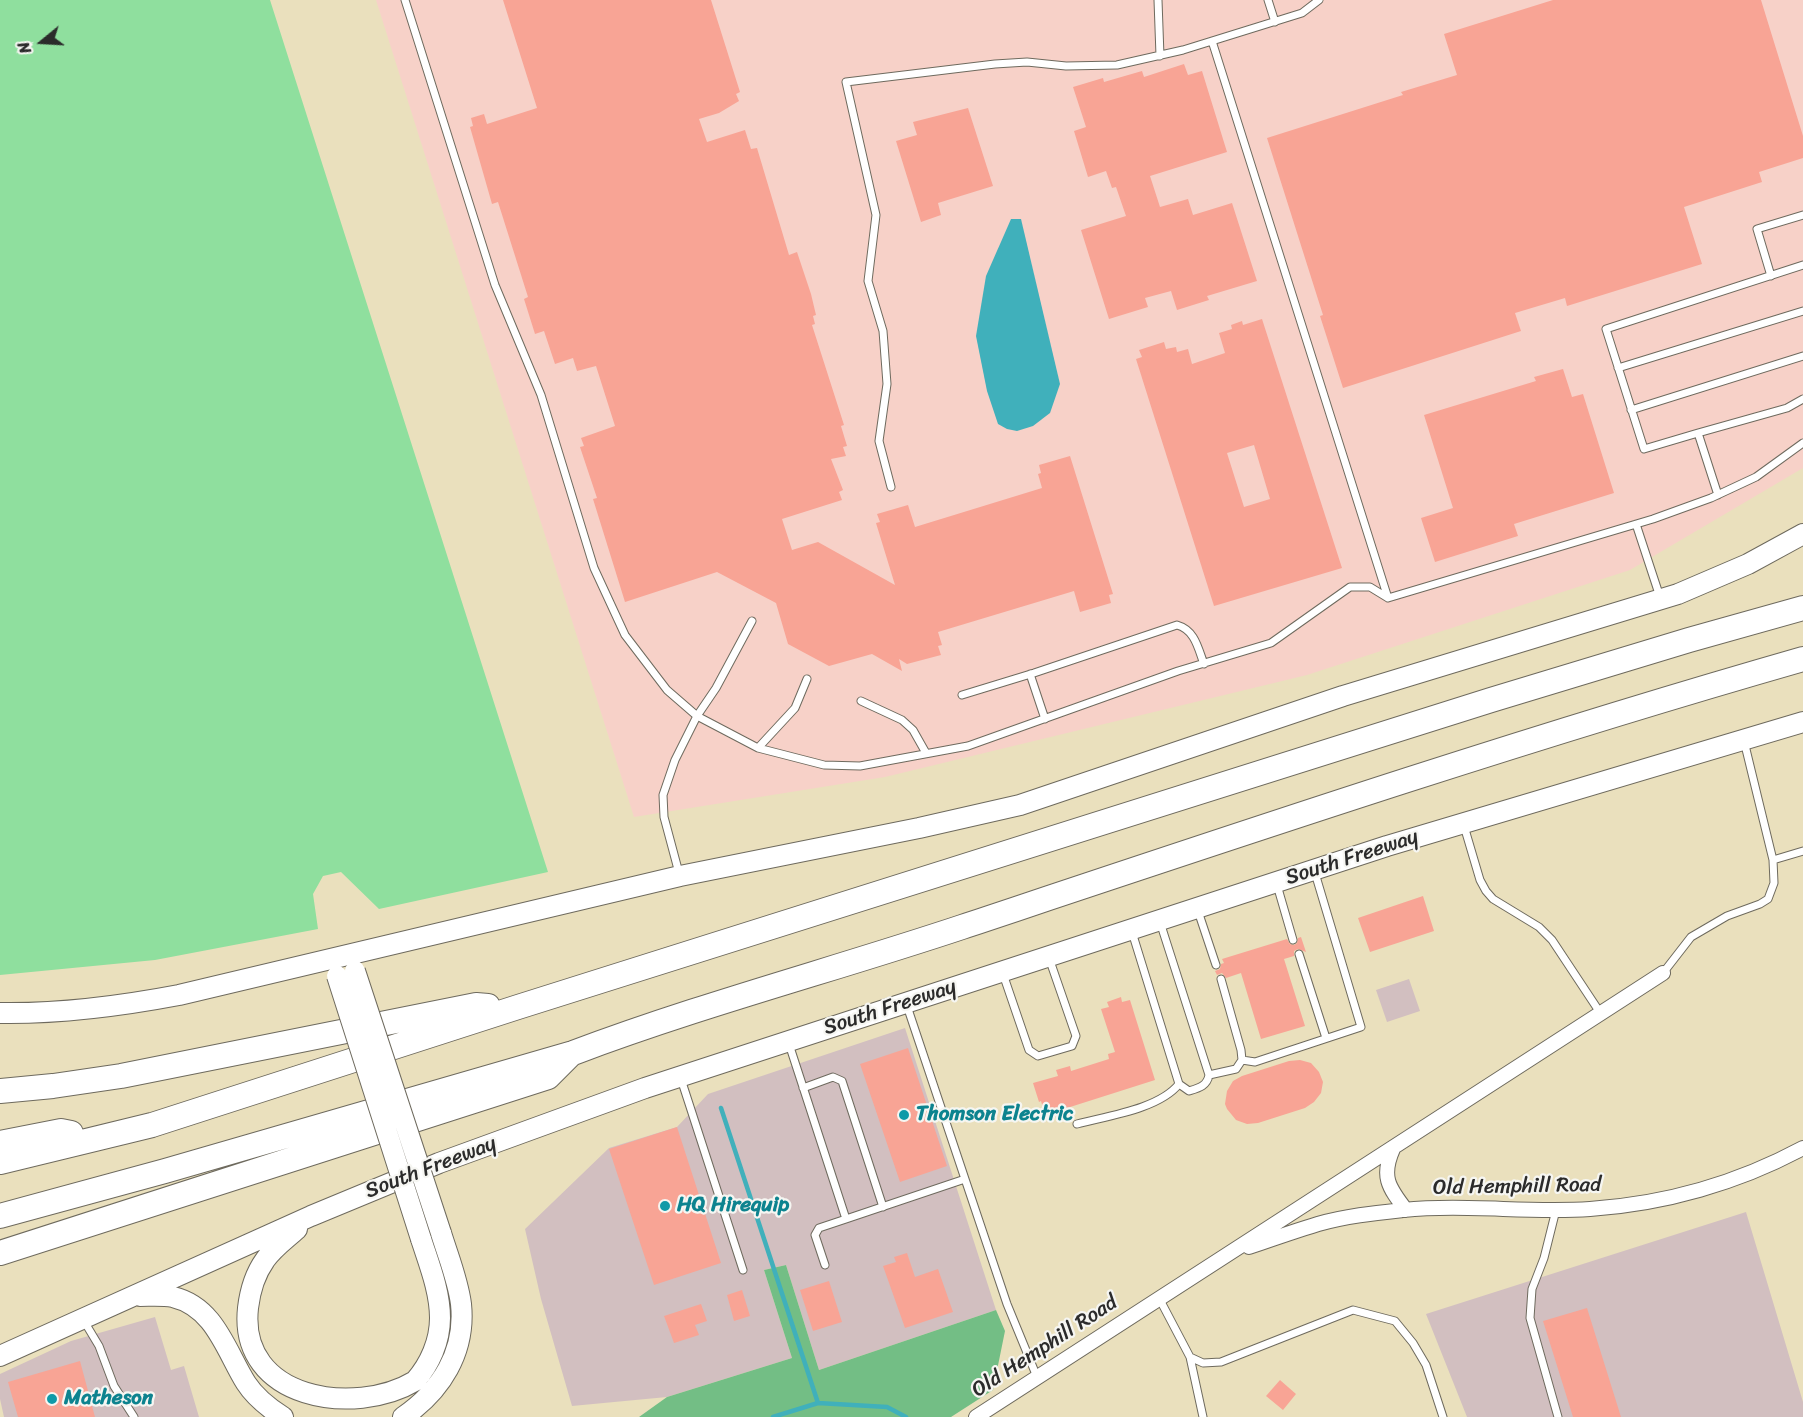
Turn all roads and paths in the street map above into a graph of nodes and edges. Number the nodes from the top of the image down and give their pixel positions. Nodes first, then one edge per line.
1 (405, 0) edge
2 (1158, 0) edge
3 (1268, 0) edge
4 (1319, 0) edge
5 (1275, 22) junction
6 (1212, 41) junction
7 (1160, 56) junction
8 (1803, 215) edge
9 (1803, 266) edge
10 (1771, 276) junction
11 (1803, 311) edge
12 (1803, 356) edge
13 (1618, 368) junction
14 (1803, 399) edge
15 (1631, 410) junction
16 (1698, 433) junction
17 (1803, 443) edge
18 (891, 487) dead end
19 (1718, 495) junction
20 (1636, 524) junction
21 (1803, 534) edge
22 (1388, 598) junction
23 (1660, 599) junction
24 (1803, 609) edge
25 (752, 621) dead end
26 (1803, 659) edge
27 (1204, 664) junction
28 (1030, 674) junction
29 (807, 679) dead end
30 (962, 695) dead end
31 (861, 701) dead end
32 (697, 716) junction
33 (1045, 719) junction
34 (1803, 722) edge
35 (1744, 740) junction
36 (758, 748) junction
37 (926, 753) junction
38 (1464, 823) junction
39 (1803, 851) edge
40 (1773, 860) junction
41 (1314, 870) junction
42 (680, 876) junction
43 (1276, 882) junction
44 (1197, 908) junction
45 (1160, 920) junction
46 (1131, 929) junction
47 (1293, 940) dead end
48 (1299, 954) dead end
49 (1048, 956) junction
50 (344, 964) junction
51 (1216, 965) dead end
52 (1002, 971) junction
53 (1663, 973) joint
54 (1221, 979) dead end
55 (906, 1003) junction
56 (518, 1007) junction
57 (0, 1013) edge
58 (1601, 1014) junction
59 (1326, 1038) junction
60 (788, 1041) junction
61 (573, 1053) junction
62 (1242, 1060) junction
63 (1209, 1075) junction
64 (680, 1076) junction
65 (1179, 1084) junction
66 (802, 1088) junction
67 (0, 1091) edge
68 (1077, 1124) dead end
69 (100, 1138) junction
70 (0, 1143) edge
71 (1803, 1148) edge
72 (1393, 1149) junction
73 (0, 1162) edge
74 (965, 1179) junction
75 (883, 1207) junction
76 (1406, 1210) junction
77 (1556, 1210) junction
78 (0, 1215) edge
79 (311, 1216) junction
80 (846, 1219) junction
81 (0, 1253) edge
82 (1227, 1254) junction
83 (825, 1265) dead end
84 (743, 1270) dead end
85 (132, 1296) junction
86 (1159, 1298) junction
87 (83, 1318) junction
88 (0, 1356) edge
89 (1190, 1357) junction
90 (1037, 1377) junction
91 (134, 1417) edge
92 (283, 1417) edge
93 (403, 1417) edge
94 (976, 1417) edge
95 (1203, 1417) edge
96 (1443, 1417) edge
97 (1558, 1417) edge

1 - 32 lane
2 - 7 lane
3 - 5 lane
4 - 5 lane
5 - 6 lane
6 - 7 lane
6 - 22 lane
7 - 18 lane
8 - 10 lane
9 - 10 lane
10 - 13 lane
11 - 13 lane
12 - 15 lane
13 - 15 lane
14 - 16 lane
15 - 16 lane
16 - 19 lane
17 - 19 lane
19 - 20 lane
20 - 22 lane
20 - 23 lane
21 - 23 main road
22 - 27 lane
23 - 42 main road
24 - 56 highway
25 - 32 lane
26 - 61 highway
27 - 28 lane
27 - 33 lane
28 - 30 lane
28 - 33 lane
29 - 36 lane
31 - 37 lane
32 - 36 lane
32 - 42 lane
33 - 37 lane
34 - 35 main road, South Freeway
35 - 38 main road, South Freeway
35 - 40 lane
36 - 37 lane
38 - 41 main road, South Freeway
38 - 58 lane
39 - 40 lane
40 - 53 lane
41 - 43 main road, South Freeway
41 - 59 lane
42 - 50 main road
43 - 44 main road, South Freeway
43 - 47 lane
44 - 45 main road, South Freeway
44 - 51 lane
45 - 46 main road, South Freeway
45 - 63 lane
46 - 49 main road, South Freeway
46 - 65 lane
48 - 59 lane
49 - 52 main road, South Freeway
49 - 52 lane
50 - 57 main road
50 - 79 main road, bridge
50 - 93 main road, bridge
52 - 55 main road, South Freeway
53 - 58 street, Old Hemphill Road
54 - 62 lane
55 - 60 main road, South Freeway
55 - 74 lane
56 - 67 highway
56 - 69 highway
58 - 72 street, Old Hemphill Road
59 - 62 lane
60 - 64 main road, South Freeway
60 - 66 lane
61 - 78 highway
61 - 81 highway
62 - 63 lane
63 - 65 lane
64 - 79 main road, South Freeway
64 - 84 lane
65 - 68 lane
66 - 75 lane
66 - 80 lane
69 - 70 highway
69 - 73 highway
71 - 77 street, Old Hemphill Road
72 - 76 street
72 - 82 street, Old Hemphill Road
74 - 75 lane
74 - 90 lane
75 - 80 lane
76 - 77 street, Old Hemphill Road
76 - 82 street, Old Hemphill Road
77 - 97 lane
79 - 85 main road, South Freeway
80 - 83 lane
82 - 86 street, Old Hemphill Road
85 - 87 main road, South Freeway
85 - 92 main road
86 - 89 lane
86 - 90 street, Old Hemphill Road
87 - 88 main road, South Freeway
87 - 91 lane
89 - 95 lane
89 - 96 lane
90 - 94 street, Old Hemphill Road

